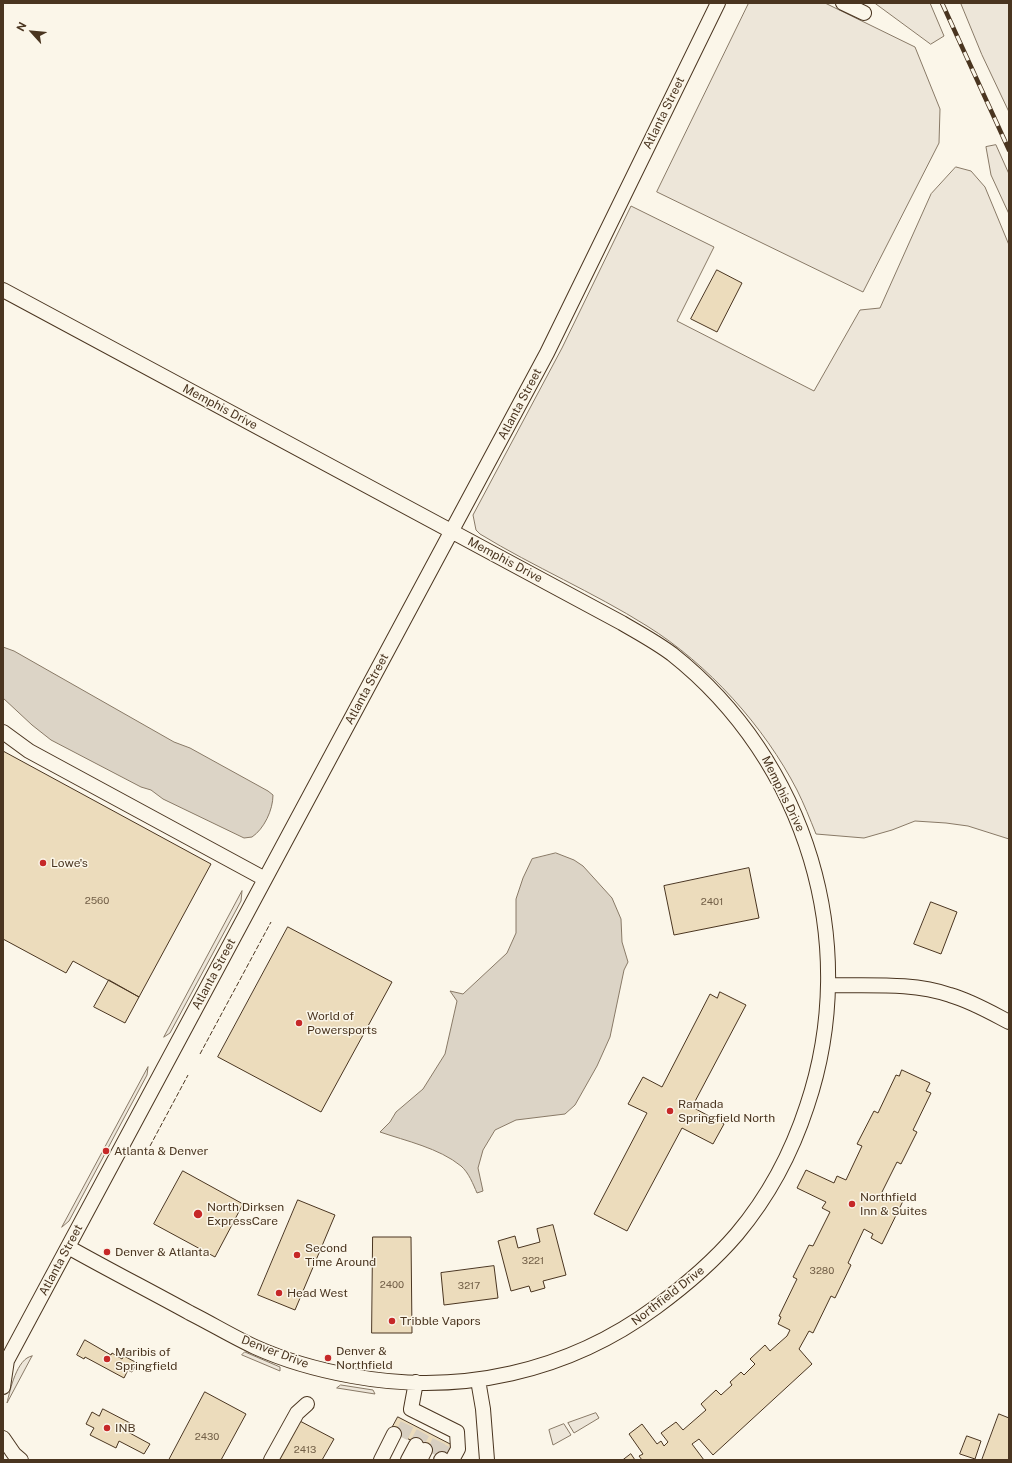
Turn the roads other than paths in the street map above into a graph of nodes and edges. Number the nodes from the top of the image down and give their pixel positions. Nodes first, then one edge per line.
1 (718, 3) edge
2 (843, 3) edge
3 (864, 13) dead end
4 (3, 290) edge
5 (452, 532) junction
6 (3, 732) edge
7 (265, 878) junction
8 (829, 985) junction
9 (1009, 1022) edge
10 (68, 1247) junction
11 (4, 1361) edge
12 (478, 1380) junction
13 (416, 1382) junction
14 (3, 1387) edge
15 (307, 1404) dead end
16 (3, 1438) edge
17 (432, 1456) edge
18 (22, 1460) edge
19 (271, 1460) edge
20 (381, 1460) edge
21 (389, 1460) edge
22 (408, 1460) edge
23 (487, 1460) edge

1 - 5 street, Atlanta Street
2 - 3 street
4 - 5 street, Memphis Drive
5 - 7 street, Atlanta Street
5 - 8 street, Memphis Drive
6 - 7 street
7 - 10 street, Atlanta Street
8 - 9 street
8 - 12 street, Northfield Drive
10 - 11 street, Atlanta Street
10 - 13 street, Denver Drive
11 - 14 street
12 - 13 street, Denver Drive
12 - 23 street
13 - 17 street
15 - 19 street
16 - 18 street
17 - 22 street
20 - 21 street

